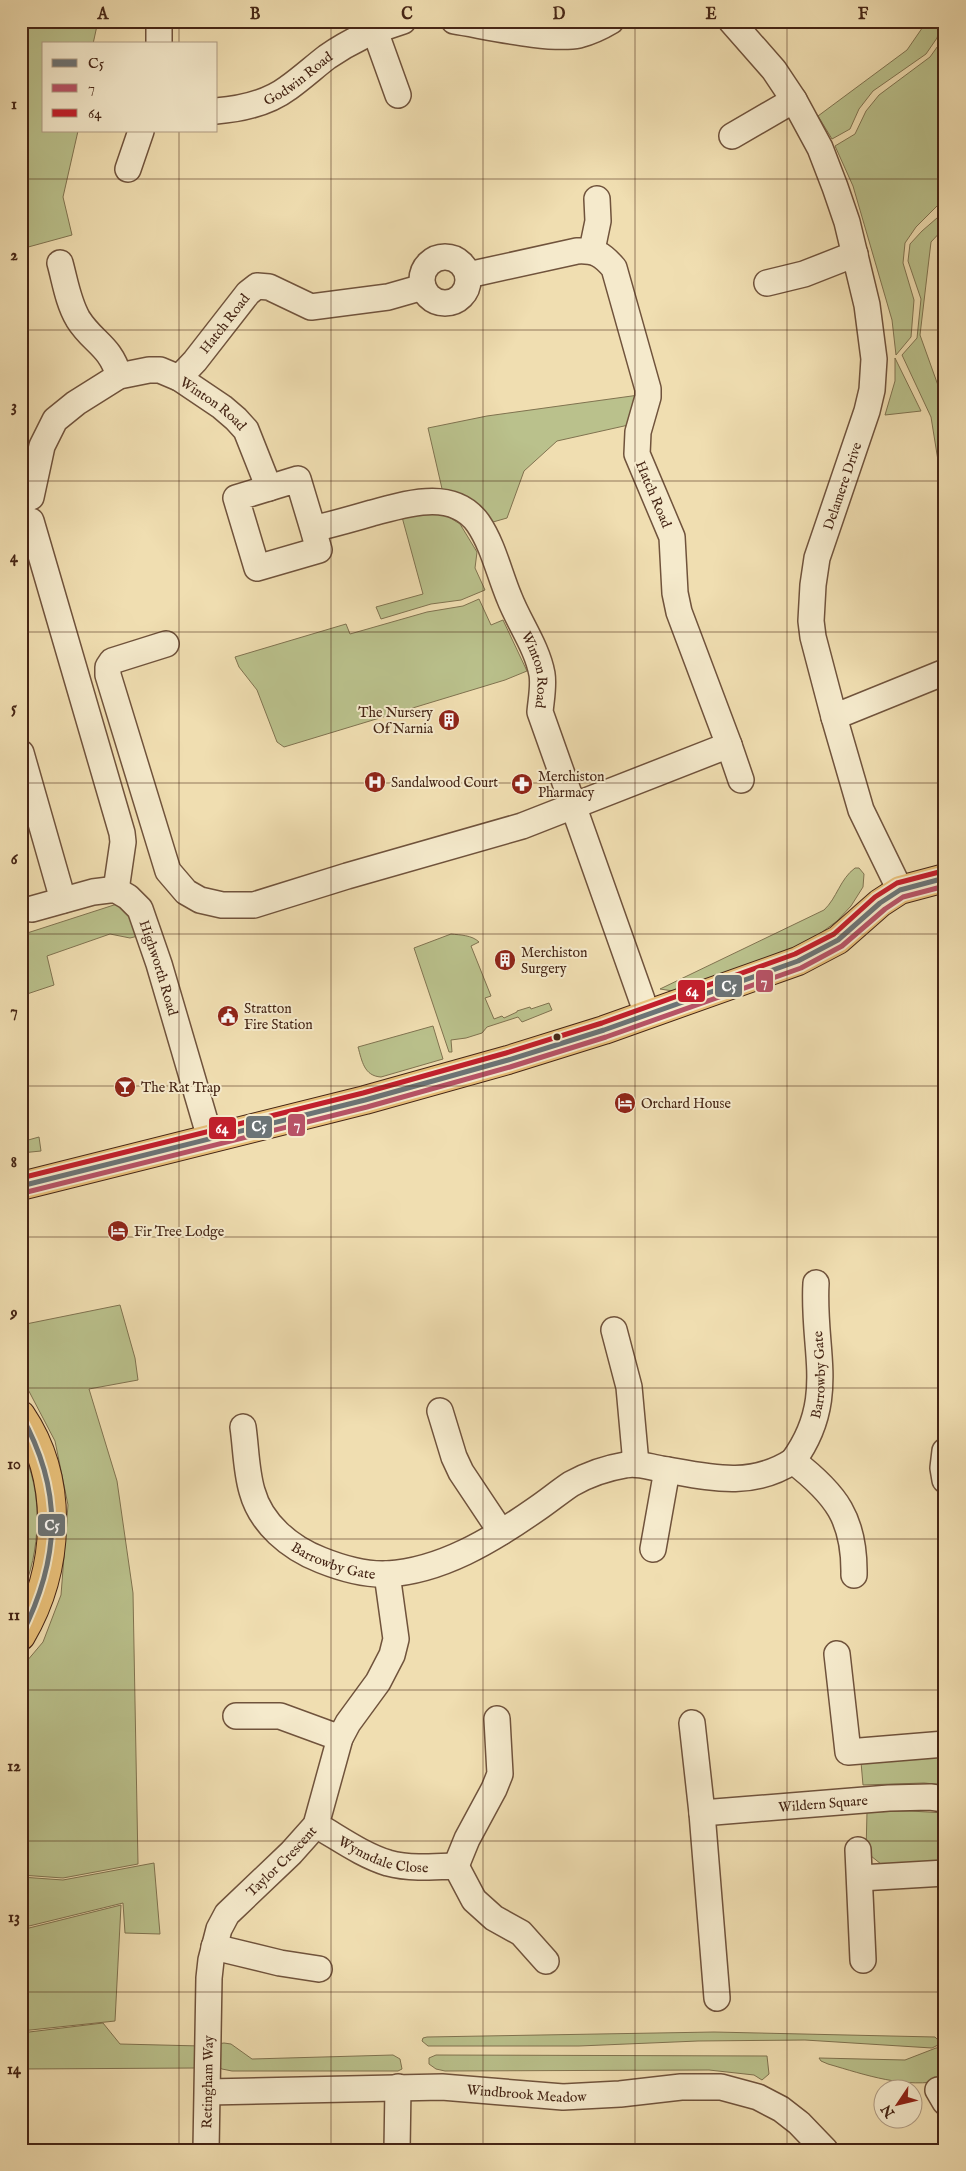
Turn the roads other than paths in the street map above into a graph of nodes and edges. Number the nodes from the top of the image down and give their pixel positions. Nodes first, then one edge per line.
1 (159, 21) edge
2 (403, 21) edge
3 (454, 21) edge
4 (611, 21) edge
5 (731, 21) edge
6 (375, 31) junction
7 (159, 42) edge
8 (398, 95) dead end
9 (794, 100) junction
10 (218, 111) edge
11 (142, 132) edge
12 (732, 136) dead end
13 (128, 169) dead end
14 (597, 199) dead end
15 (592, 250) junction
16 (855, 254) junction
17 (60, 263) dead end
18 (767, 283) dead end
19 (118, 376) junction
20 (179, 378) junction
21 (28, 487) edge
22 (268, 488) junction
23 (32, 522) dead end
24 (313, 529) junction
25 (166, 644) dead end
26 (945, 672) edge
27 (834, 717) junction
28 (729, 745) junction
29 (21, 753) edge
30 (741, 780) dead end
31 (573, 807) junction
32 (945, 878) edge
33 (116, 890) junction
34 (900, 890) junction
35 (64, 900) junction
36 (32, 909) dead end
37 (647, 1014) junction
38 (210, 1138) junction
39 (21, 1186) edge
40 (816, 1283) dead end
41 (614, 1330) dead end
42 (440, 1411) dead end
43 (21, 1415) edge
44 (243, 1427) dead end
45 (945, 1451) edge
46 (793, 1461) junction
47 (636, 1464) junction
48 (667, 1470) junction
49 (945, 1480) edge
50 (501, 1532) junction
51 (653, 1549) dead end
52 (387, 1574) junction
53 (854, 1575) dead end
54 (21, 1636) edge
55 (837, 1654) dead end
56 (236, 1716) dead end
57 (497, 1720) dead end
58 (692, 1722) dead end
59 (340, 1738) junction
60 (945, 1744) edge
61 (945, 1799) edge
62 (702, 1814) junction
63 (316, 1825) junction
64 (858, 1850) dead end
65 (456, 1866) junction
66 (945, 1873) edge
67 (860, 1878) junction
68 (214, 1947) junction
69 (863, 1960) dead end
70 (546, 1961) dead end
71 (319, 1969) dead end
72 (717, 1998) dead end
73 (208, 2016) joint
74 (398, 2088) junction
75 (208, 2092) junction
76 (206, 2150) edge
77 (397, 2150) edge
78 (825, 2150) edge

1 - 7 street
2 - 6 street, Godwin Road
3 - 4 street
5 - 9 street, Delamere Drive
6 - 8 street
6 - 10 street, Godwin Road
9 - 12 street
9 - 16 street, Delamere Drive
11 - 13 street
14 - 15 street
15 - 20 street, Hatch Road
15 - 28 street, Hatch Road
16 - 18 street
16 - 27 street, Delamere Drive
17 - 19 street
19 - 20 street, Winton Road
19 - 21 street, Winton Road
20 - 22 street, Winton Road
22 - 24 street
22 - 24 street
23 - 33 street
24 - 31 street, Winton Road
25 - 31 street
26 - 27 street
27 - 34 street, Delamere Drive
28 - 30 street, Hatch Road
28 - 31 street
29 - 35 street
31 - 37 street, Winton Road
32 - 34 main road
33 - 35 street
33 - 38 street, Highworth Road
34 - 37 main road
35 - 36 street
37 - 38 main road
38 - 39 main road
40 - 46 street, Barrowby Gate
41 - 47 street
42 - 50 street
43 - 54 main road
44 - 52 street, Barrowby Gate
45 - 49 street
46 - 48 street, Barrowby Gate
46 - 53 street
47 - 48 street, Barrowby Gate
47 - 50 street, Barrowby Gate
48 - 51 street
50 - 52 street, Barrowby Gate
52 - 59 street, Taylor Crescent
55 - 60 street
56 - 59 street
57 - 65 street
58 - 62 street
59 - 63 street, Taylor Crescent
61 - 62 street, Wildern Square
62 - 72 street
63 - 65 street, Wynndale Close
63 - 68 street, Taylor Crescent
64 - 67 street
65 - 70 street
66 - 67 street
67 - 69 street
68 - 71 street
68 - 73 street, Taylor Crescent
73 - 75 street, Retingham Way
74 - 75 street, Windbrook Meadow
74 - 77 street
74 - 78 street, Windbrook Meadow
75 - 76 street, Retingham Way

